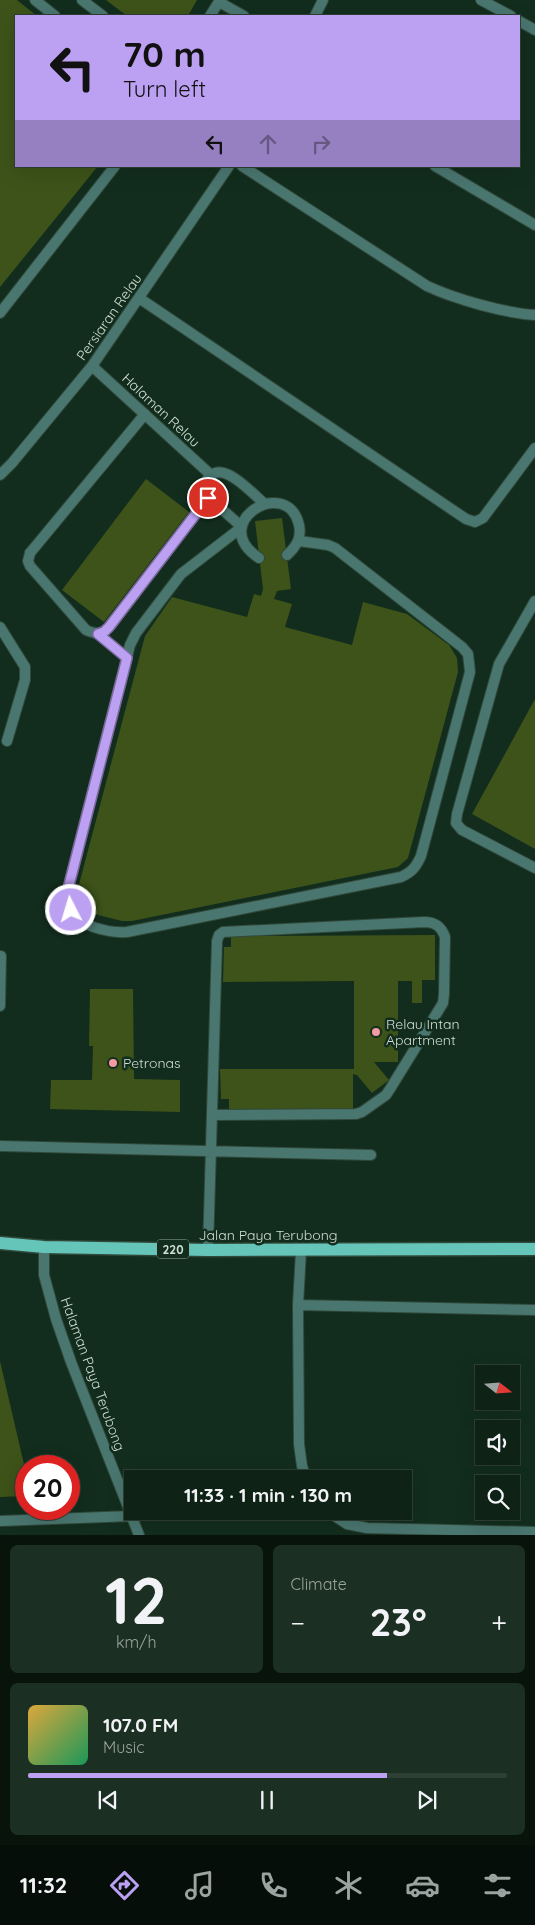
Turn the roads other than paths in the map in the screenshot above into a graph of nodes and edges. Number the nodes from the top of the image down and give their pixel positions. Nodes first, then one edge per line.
1 (35, 0) edge
2 (82, 0) edge
3 (323, 0) edge
4 (481, 0) edge
5 (220, 1) edge
6 (54, 15) edge
7 (101, 15) edge
8 (211, 15) edge
9 (242, 15) edge
10 (316, 15) edge
11 (508, 15) edge
12 (520, 22) edge
13 (535, 30) edge
14 (114, 167) edge
15 (228, 167) edge
16 (244, 167) edge
17 (438, 167) edge
18 (535, 225) edge
19 (139, 298) junction
20 (0, 313) edge
21 (535, 314) edge
22 (92, 366) junction
23 (145, 414) junction
24 (535, 448) edge
25 (0, 475) edge
26 (211, 475) junction
27 (208, 498) junction
28 (265, 504) junction
29 (242, 527) junction
30 (298, 541) junction
31 (287, 556) dead end
32 (260, 558) dead end
33 (535, 601) edge
34 (0, 627) edge
35 (98, 634) junction
36 (127, 658) junction
37 (7, 742) dead end
38 (535, 868) edge
39 (1, 956) edge
40 (0, 1006) edge
41 (212, 1115) junction
42 (0, 1146) edge
43 (210, 1151) junction
44 (371, 1155) dead end
45 (0, 1243) edge
46 (44, 1247) junction
47 (535, 1249) edge
48 (208, 1250) junction
49 (301, 1251) junction
50 (298, 1305) junction
51 (535, 1310) edge
52 (304, 1470) edge
53 (124, 1498) edge
54 (124, 1516) edge
55 (133, 1520) edge
56 (341, 1520) edge
57 (0, 1521) edge
58 (535, 1532) edge
59 (139, 1535) edge

1 - 6 street
2 - 7 street
3 - 10 street
4 - 11 street
5 - 8 street
5 - 9 street
12 - 13 street
14 - 20 street
15 - 19 street, Persiaran Relau
16 - 21 street
17 - 18 street
19 - 22 street, Persiaran Relau
19 - 24 street
22 - 23 street, Halaman Relau
22 - 25 street, Persiaran Relau
23 - 26 street, Halaman Relau
23 - 35 street
26 - 27 street
26 - 28 street
27 - 29 street
27 - 35 street
28 - 29 street
28 - 30 street
29 - 32 street
29 - 36 street
30 - 31 street
30 - 36 street
33 - 38 street
34 - 37 street
35 - 36 street
39 - 40 street
41 - 41 street
41 - 43 street
42 - 43 street
43 - 44 street
43 - 48 street
45 - 46 main road, Jalan Paya Terubong / 220
46 - 48 main road, Jalan Paya Terubong / 220
46 - 53 street, Halaman Paya Terubong
47 - 49 main road, Jalan Paya Terubong / 220
48 - 49 main road, Jalan Paya Terubong / 220
49 - 50 street
50 - 51 street
50 - 52 street
54 - 57 street
55 - 59 street, Halaman Paya Terubong
56 - 58 street

